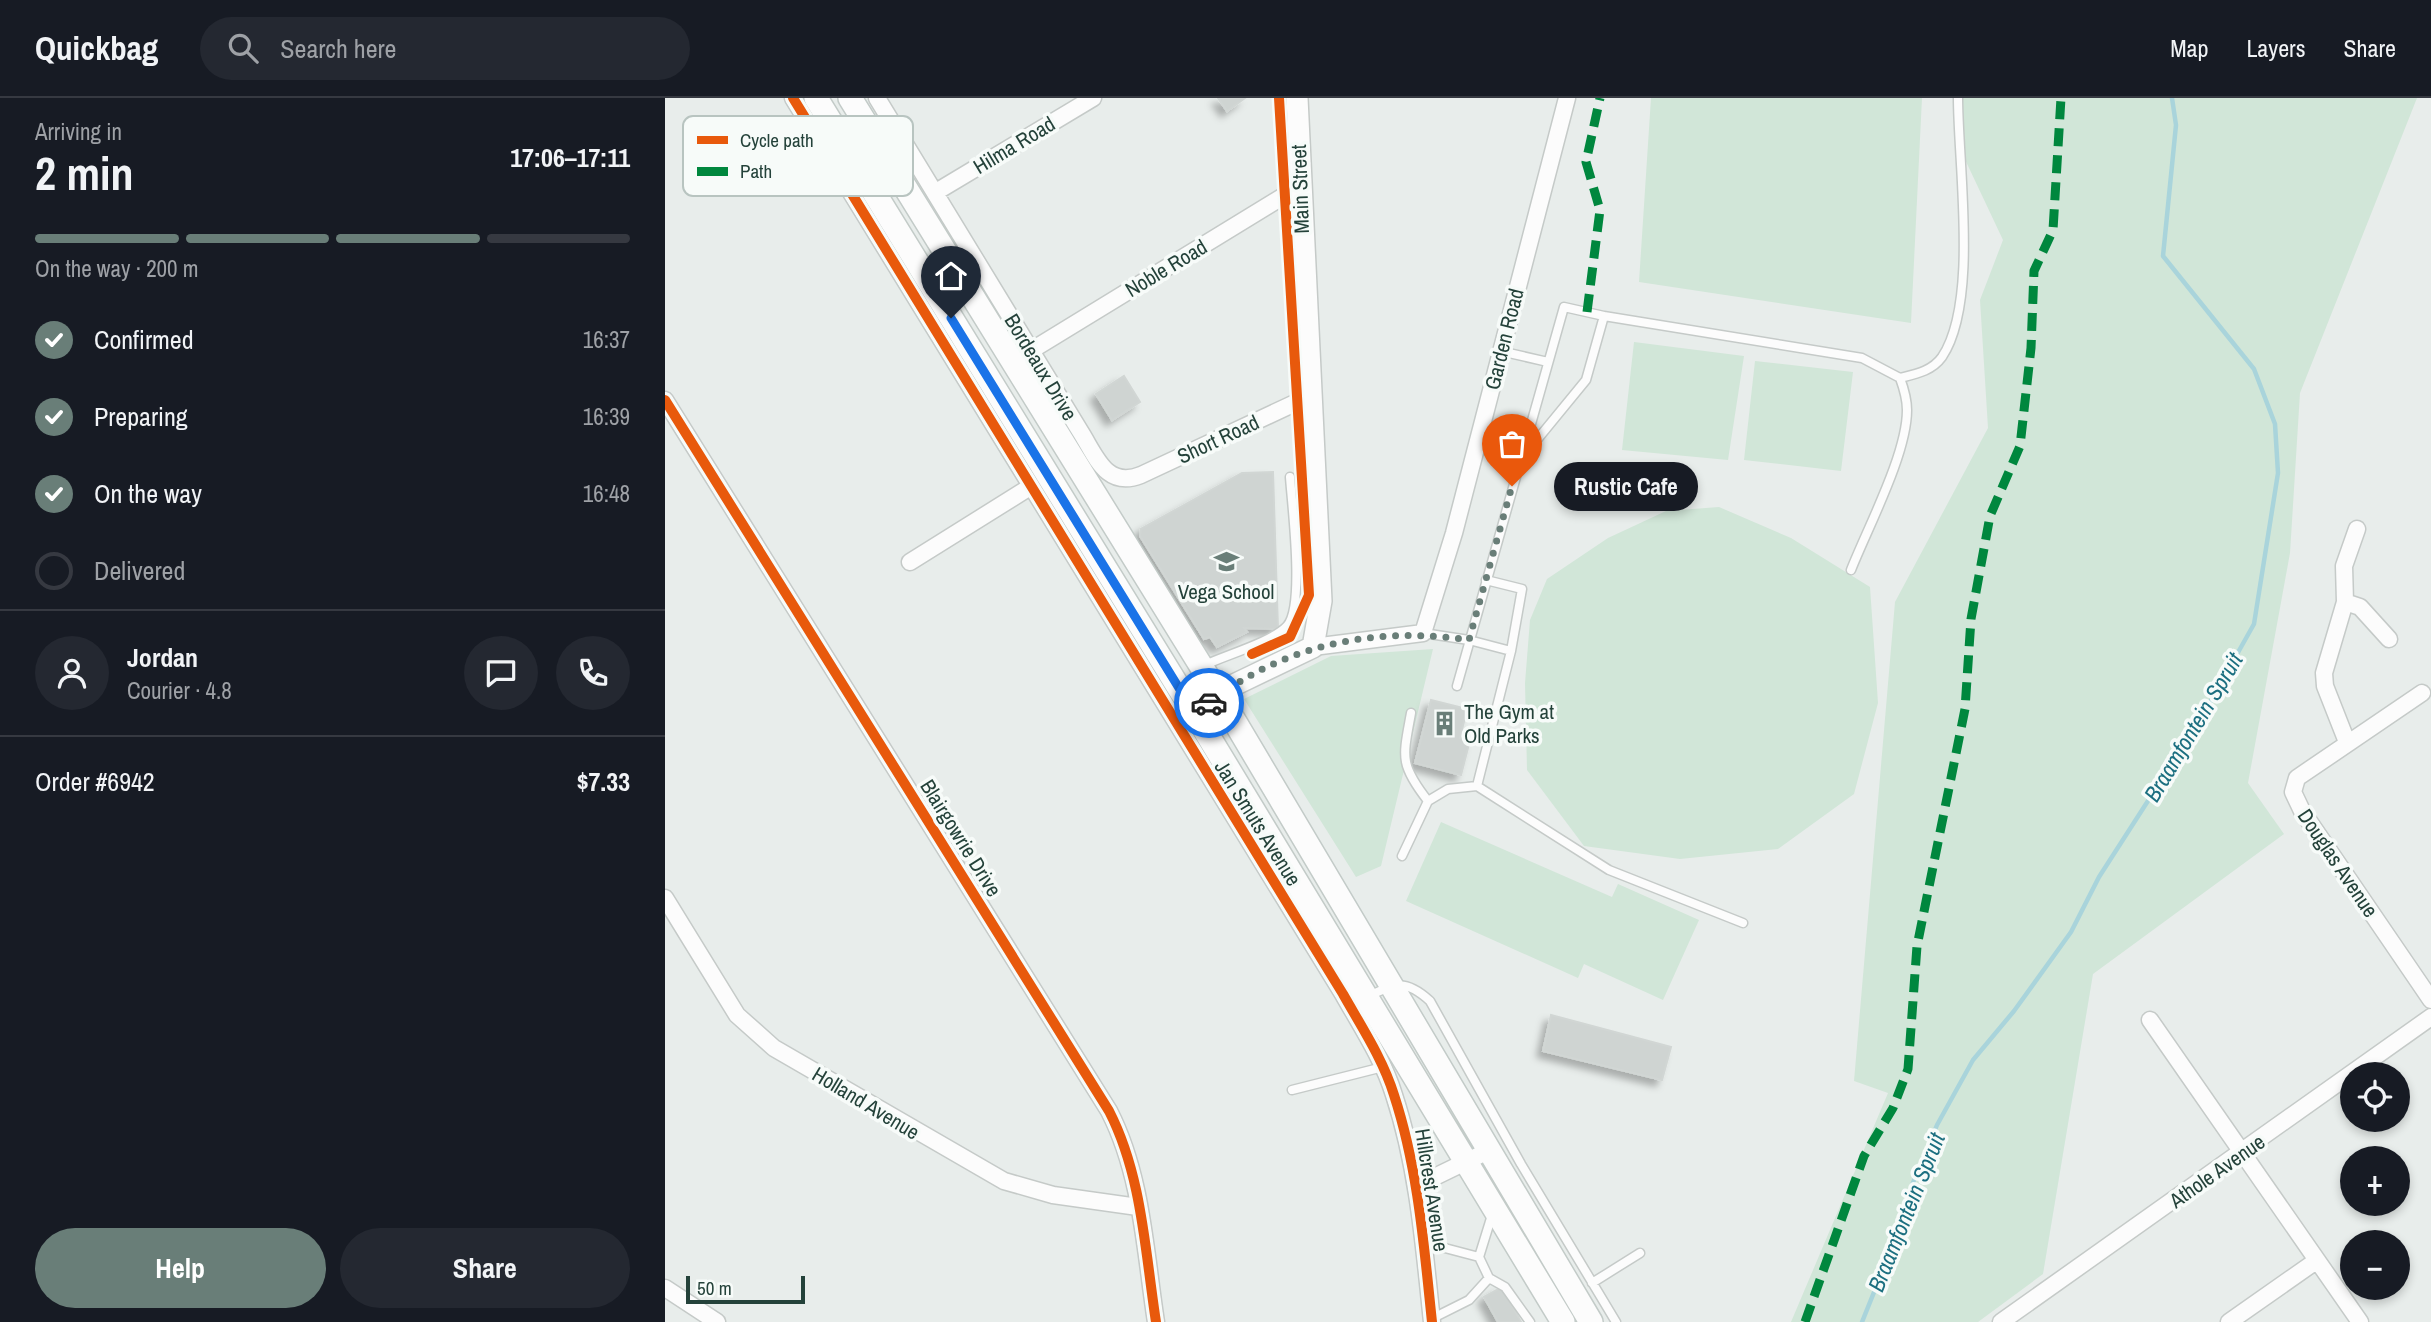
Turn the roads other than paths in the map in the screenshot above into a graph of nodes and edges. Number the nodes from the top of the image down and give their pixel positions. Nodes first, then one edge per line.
1 (793, 98) edge
2 (816, 98) edge
3 (850, 98) edge
4 (877, 98) edge
5 (1093, 98) edge
6 (1297, 98) edge
7 (1958, 98) edge
8 (1561, 101) edge
9 (804, 116) edge
10 (827, 116) edge
11 (861, 116) edge
12 (888, 116) edge
13 (913, 155) edge
14 (1300, 186) junction
15 (936, 192) junction
16 (853, 196) edge
17 (876, 196) edge
18 (911, 196) edge
19 (1604, 316) junction
20 (1032, 350) junction
21 (1500, 351) junction
22 (1548, 362) junction
23 (1900, 378) junction
24 (1310, 396) junction
25 (665, 400) edge
26 (1518, 463) junction
27 (1290, 477) dead end
28 (1126, 481) joint
29 (1030, 487) junction
30 (2357, 529) dead end
31 (1321, 552) junction
32 (1296, 554) junction
33 (910, 562) dead end
34 (1851, 570) dead end
35 (1486, 580) junction
36 (2345, 602) junction
37 (1423, 633) junction
38 (2389, 639) dead end
39 (1469, 640) junction
40 (1313, 647) junction
41 (1511, 651) junction
42 (1202, 667) junction
43 (1457, 686) dead end
44 (2422, 693) dead end
45 (1219, 695) junction
46 (1411, 713) dead end
47 (1195, 714) junction
48 (2347, 742) junction
49 (1477, 786) junction
50 (1427, 801) junction
51 (1402, 856) dead end
52 (665, 898) edge
53 (1743, 923) dead end
54 (1393, 985) junction
55 (1367, 997) junction
56 (2431, 1000) edge
57 (2431, 1017) edge
58 (2150, 1020) dead end
59 (1383, 1067) junction
60 (1292, 1090) dead end
61 (1490, 1150) junction
62 (2241, 1155) junction
63 (1466, 1163) junction
64 (1416, 1186) junction
65 (1138, 1207) junction
66 (1493, 1209) junction
67 (1422, 1242) junction
68 (1640, 1253) dead end
69 (1479, 1257) junction
70 (2316, 1261) junction
71 (1489, 1278) junction
72 (1593, 1283) junction
73 (665, 1288) edge
74 (1431, 1320) edge
75 (717, 1322) edge
76 (1156, 1322) edge
77 (1530, 1322) edge
78 (1563, 1322) edge
79 (1591, 1322) edge
80 (1616, 1322) edge
81 (2001, 1322) edge
82 (2229, 1322) edge
83 (2360, 1322) edge

1 - 9 street, Jan Smuts Avenue
2 - 10 main road, Jan Smuts Avenue
3 - 11 main road, Jan Smuts Avenue
4 - 12 street, Bordeaux Drive
5 - 15 street, Hilma Road
6 - 14 street, Main Street
7 - 23 lane
8 - 21 street, Garden Road
13 - 15 street, Bordeaux Drive
14 - 20 street, Noble Road
14 - 24 street, Main Street
15 - 20 street, Bordeaux Drive
16 - 29 street, Jan Smuts Avenue
17 - 47 main road, Jan Smuts Avenue
18 - 42 main road, Jan Smuts Avenue
19 - 22 lane
19 - 23 lane
19 - 26 lane
20 - 28 street, Bordeaux Drive
21 - 22 lane
21 - 37 street, Garden Road
22 - 26 lane
23 - 34 lane
24 - 28 street, Short Road
24 - 31 street, Main Street
25 - 65 street, Blairgowrie Drive
26 - 35 lane
27 - 32 lane
29 - 33 street
29 - 59 street, Jan Smuts Avenue
30 - 36 street
31 - 32 lane
31 - 40 street, Main Street
32 - 42 lane
35 - 39 lane
35 - 41 lane
36 - 38 street
36 - 48 street
37 - 39 lane
37 - 40 street
39 - 41 lane
39 - 43 lane
40 - 45 street
41 - 49 lane
42 - 45 main road, Jan Smuts Avenue
44 - 48 street, Douglas Avenue
45 - 47 street
45 - 54 main road, Jan Smuts Avenue
46 - 50 lane
47 - 55 main road, Jan Smuts Avenue
48 - 56 street, Douglas Avenue
49 - 50 lane
49 - 53 lane
50 - 51 lane
52 - 65 street, Holland Avenue
54 - 55 lane
54 - 61 main road, Jan Smuts Avenue
54 - 72 lane
55 - 63 main road, Jan Smuts Avenue
57 - 62 street, Athole Avenue
58 - 62 street
59 - 60 lane
59 - 64 street, Hillcrest Avenue
61 - 63 street, Hillcrest Avenue
61 - 79 main road, Jan Smuts Avenue
62 - 70 street
62 - 81 street, Athole Avenue
63 - 64 street, Hillcrest Avenue
63 - 66 main road, Jan Smuts Avenue
64 - 67 street, Hillcrest Avenue
65 - 76 street, Blairgowrie Drive
66 - 69 lane
66 - 78 main road, Jan Smuts Avenue
67 - 69 lane
67 - 74 street, Hillcrest Avenue
68 - 72 lane
69 - 71 lane
70 - 82 street
70 - 83 street
71 - 74 lane
71 - 77 lane
72 - 80 lane
73 - 75 street

